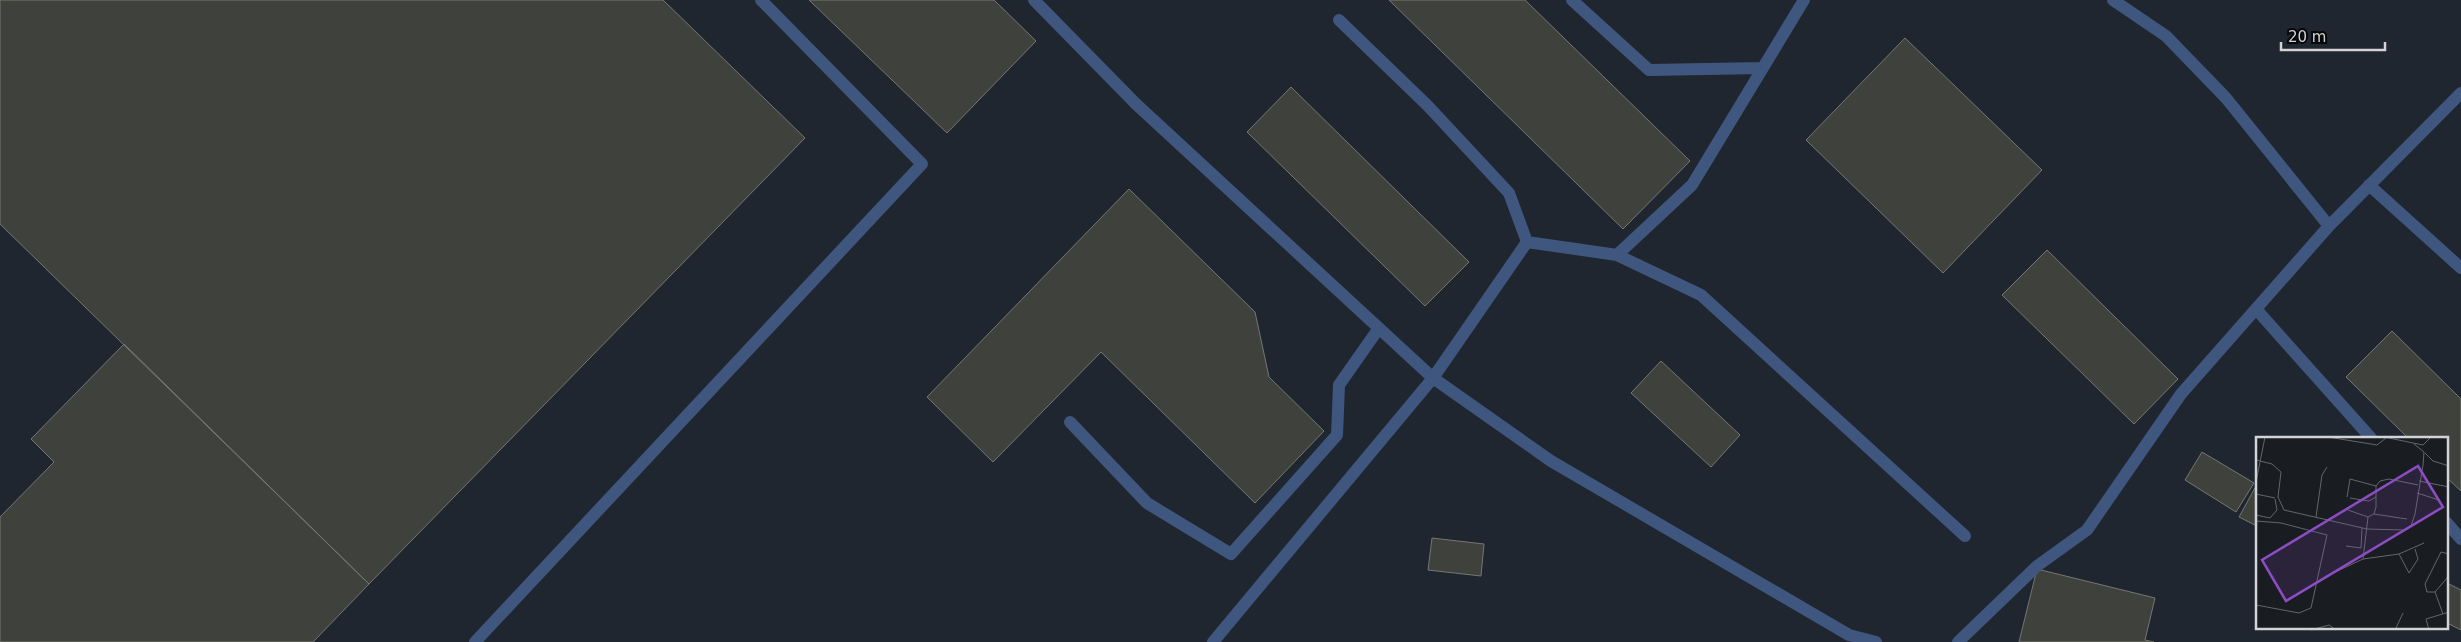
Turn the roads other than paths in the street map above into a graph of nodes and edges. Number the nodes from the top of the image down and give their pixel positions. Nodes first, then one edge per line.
1 (761, 0) edge
2 (1034, 0) edge
3 (1572, 0) edge
4 (1804, 0) edge
5 (2113, 0) edge
6 (1339, 20) dead end
7 (1763, 68) junction
8 (2461, 92) edge
9 (2370, 185) junction
10 (2329, 226) junction
11 (1527, 242) junction
12 (1617, 255) junction
13 (2461, 268) edge
14 (2256, 309) junction
15 (1379, 328) junction
16 (1433, 378) junction
17 (1070, 422) dead end
18 (2370, 437) edge
19 (2448, 525) edge
20 (1965, 536) dead end
21 (2461, 539) edge
22 (475, 642) edge
23 (1213, 642) edge
24 (1876, 642) edge
25 (1958, 642) edge

1 - 22 lane
2 - 15 lane
3 - 7 lane
4 - 7 lane
5 - 10 lane
6 - 11 lane
7 - 12 lane
8 - 9 lane
9 - 10 lane
9 - 13 lane
10 - 14 lane
11 - 12 lane
11 - 16 lane
12 - 20 lane
14 - 18 lane
14 - 25 lane
15 - 16 lane
15 - 17 lane
16 - 23 lane
16 - 24 lane
19 - 21 lane

